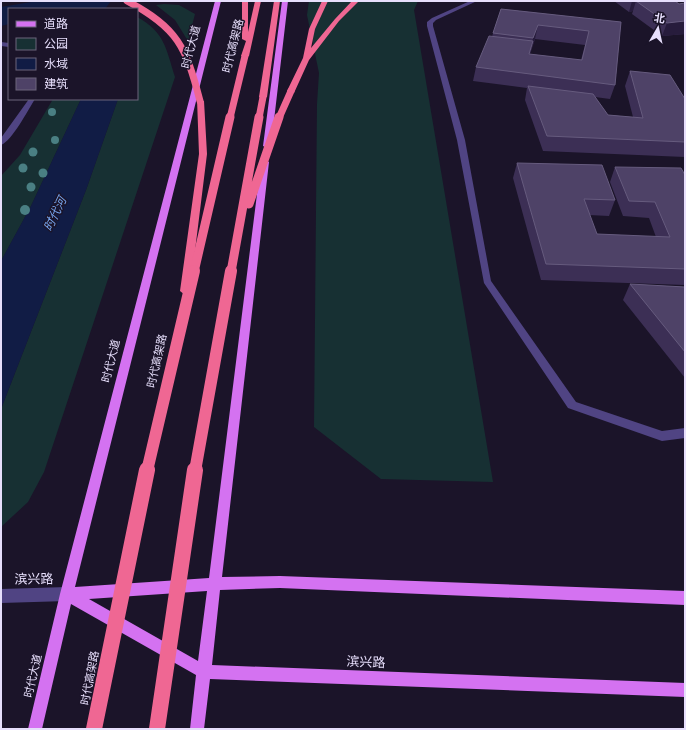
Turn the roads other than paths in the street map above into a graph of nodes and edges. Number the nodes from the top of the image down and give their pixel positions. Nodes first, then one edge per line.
1 (127, 1) edge
2 (218, 1) edge
3 (245, 1) edge
4 (258, 1) edge
5 (277, 1) edge
6 (285, 1) edge
7 (325, 1) edge
8 (356, 1) edge
9 (474, 1) edge
10 (245, 56) junction
11 (306, 60) junction
12 (31, 100) edge
13 (1, 143) edge
14 (236, 241) junction
15 (180, 325) junction
16 (685, 433) edge
17 (214, 584) junction
18 (67, 594) junction
19 (1, 596) edge
20 (685, 598) edge
21 (204, 672) junction
22 (685, 690) edge
23 (35, 729) edge
24 (94, 729) edge
25 (157, 729) edge
26 (197, 729) edge

1 - 15 highway, bridge
2 - 18 main road, 时代大道
3 - 10 highway
4 - 10 highway, 时代高架路
5 - 14 highway, bridge
6 - 17 main road
7 - 11 highway
8 - 11 highway
9 - 16 street
10 - 15 highway, 时代高架路, bridge
11 - 14 highway, bridge
12 - 13 street
14 - 25 highway, bridge
15 - 24 highway, 时代高架路, bridge
17 - 18 main road, 滨兴路
17 - 20 main road, 滨兴路
17 - 21 main road
18 - 19 street, 滨兴路
18 - 21 main road, 滨兴路
18 - 23 main road, 时代大道
21 - 22 main road, 滨兴路
21 - 26 main road

